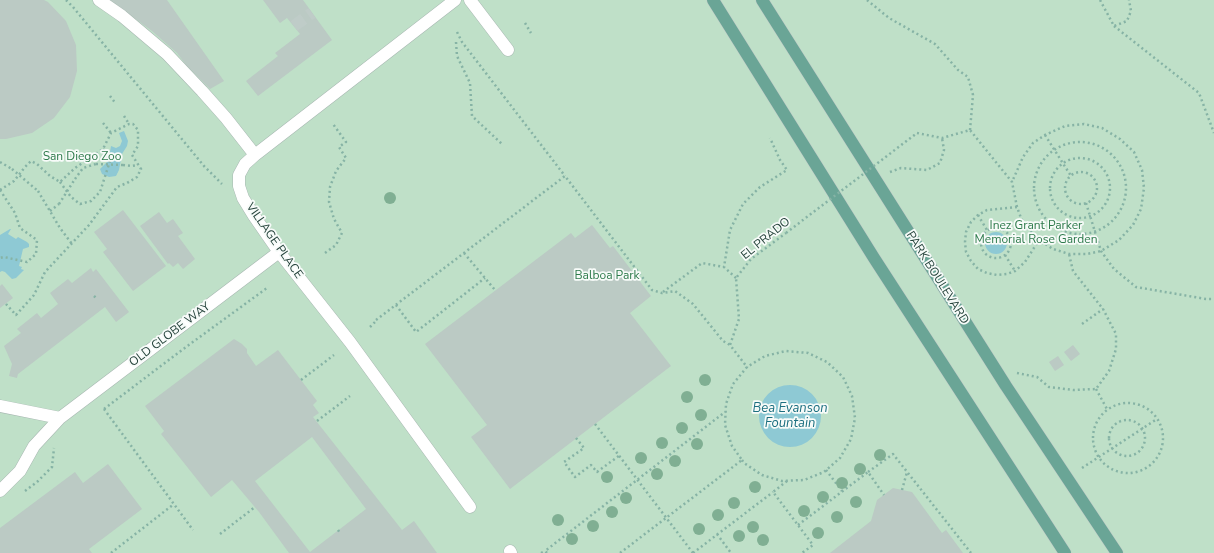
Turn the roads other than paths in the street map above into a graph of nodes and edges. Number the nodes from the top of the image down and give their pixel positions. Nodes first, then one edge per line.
1 (99, 0) edge
2 (455, 0) edge
3 (470, 0) edge
4 (713, 0) edge
5 (762, 0) edge
6 (508, 50) dead end
7 (255, 155) junction
8 (280, 252) junction
9 (0, 406) edge
10 (60, 418) junction
11 (0, 491) edge
12 (470, 507) dead end
13 (1065, 553) edge
14 (1117, 553) edge

1 - 7 street
2 - 7 street, VILLAGE PLACE
3 - 6 street
4 - 13 main road
5 - 14 main road, PARK BOULEVARD
7 - 8 street, VILLAGE PLACE
8 - 10 street, OLD GLOBE WAY
8 - 12 street, VILLAGE PLACE
9 - 10 street
10 - 11 street, OLD GLOBE WAY

